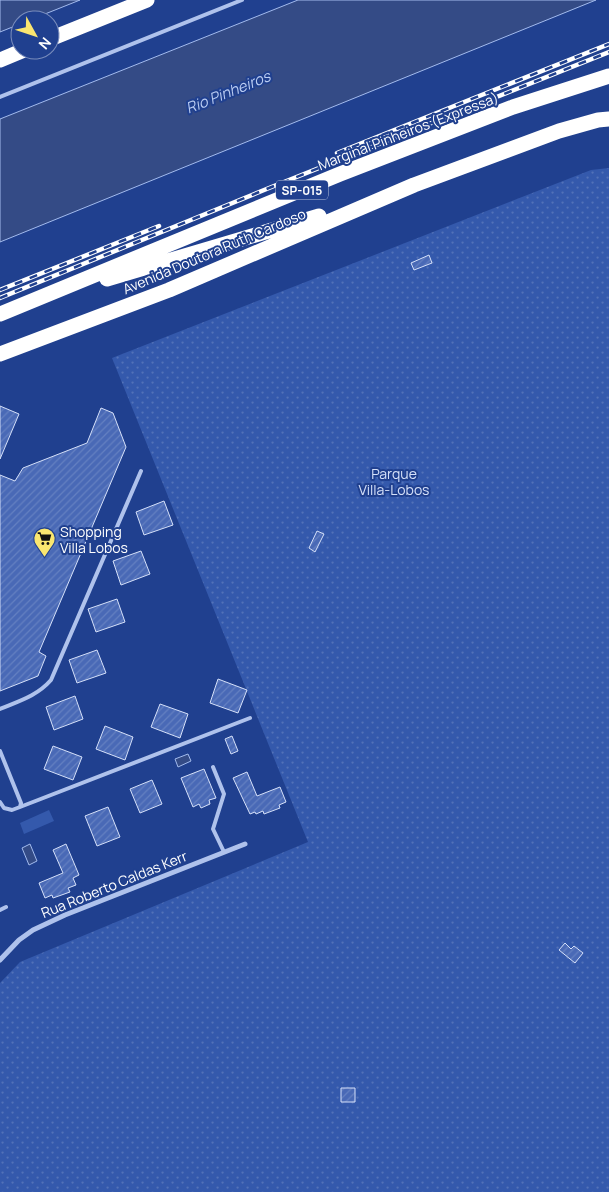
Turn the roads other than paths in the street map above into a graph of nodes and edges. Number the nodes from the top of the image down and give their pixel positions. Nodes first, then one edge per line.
1 (147, 0) edge
2 (242, 0) edge
3 (60, 35) edge
4 (609, 76) edge
5 (0, 97) edge
6 (605, 118) edge
7 (334, 218) junction
8 (49, 294) junction
9 (0, 314) edge
10 (0, 354) edge
11 (141, 471) dead end
12 (0, 709) edge
13 (250, 718) dead end
14 (0, 751) edge
15 (212, 767) dead end
16 (0, 802) edge
17 (20, 807) junction
18 (245, 844) dead end
19 (224, 852) junction
20 (6, 907) dead end
21 (0, 910) edge
22 (0, 960) edge

1 - 3 highway
2 - 5 lane
4 - 8 highway, Marginal Pinheiros (Expressa) / SP-015
6 - 7 highway, Avenida Doutora Ruth Cardoso
7 - 8 highway
7 - 10 highway, Avenida Doutora Ruth Cardoso
8 - 9 highway, Marginal Pinheiros (Expressa) / SP-015
11 - 12 lane
13 - 17 lane
14 - 17 lane
15 - 19 lane
16 - 17 lane
18 - 19 street, Rua Roberto Caldas Kerr
19 - 22 street, Rua Roberto Caldas Kerr
20 - 21 lane

